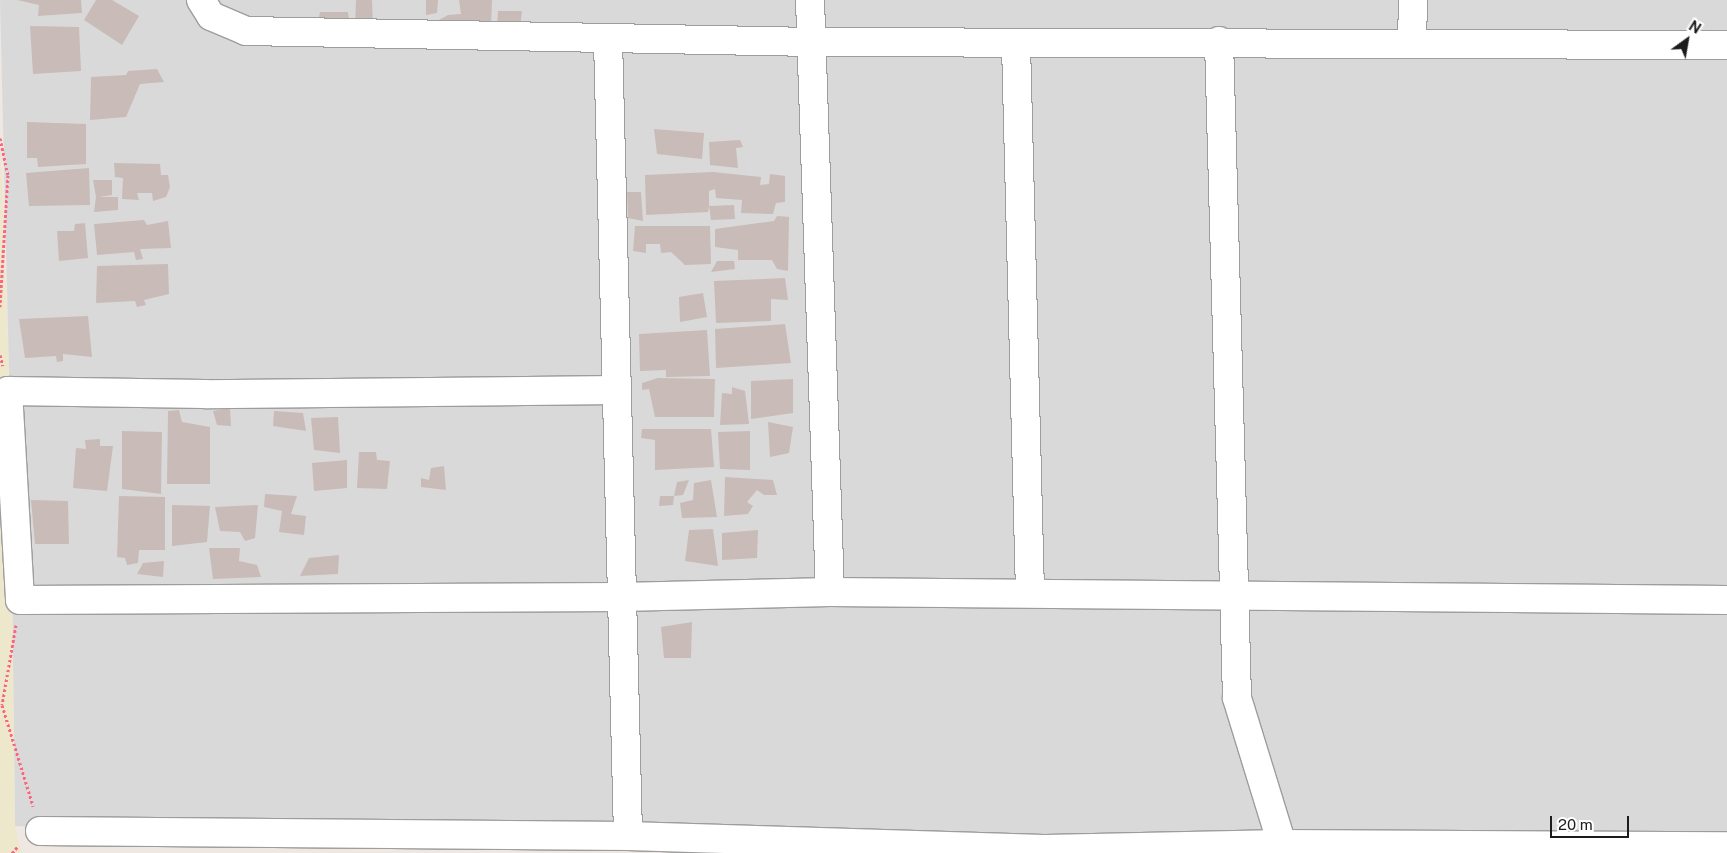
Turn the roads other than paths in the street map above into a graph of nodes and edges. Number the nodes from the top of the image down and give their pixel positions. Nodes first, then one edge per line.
1 (201, 0) edge
2 (810, 0) edge
3 (1412, 0) edge
4 (608, 39) junction
5 (1219, 41) junction
6 (812, 42) junction
7 (1412, 43) junction
8 (1016, 44) junction
9 (1727, 45) edge
10 (617, 390) junction
11 (830, 592) junction
12 (1030, 593) junction
13 (621, 597) junction
14 (1232, 597) junction
15 (1727, 600) edge
16 (40, 831) road end
17 (628, 836) junction
18 (1282, 844) junction
19 (1727, 846) edge
20 (848, 848) edge
21 (1646, 849) edge
22 (1410, 850) edge
23 (1044, 851) edge

1 - 4 street
2 - 6 street
3 - 7 street
4 - 6 street
4 - 10 street
5 - 7 street
5 - 8 street
5 - 14 street
6 - 8 street
6 - 11 street
7 - 9 street
8 - 12 street
10 - 13 street
10 - 13 street
11 - 12 street
11 - 13 street
12 - 14 street
13 - 17 street
14 - 15 street
14 - 18 street
16 - 17 street
17 - 20 street
18 - 22 street
18 - 23 street
19 - 21 street
20 - 23 street
21 - 22 street

